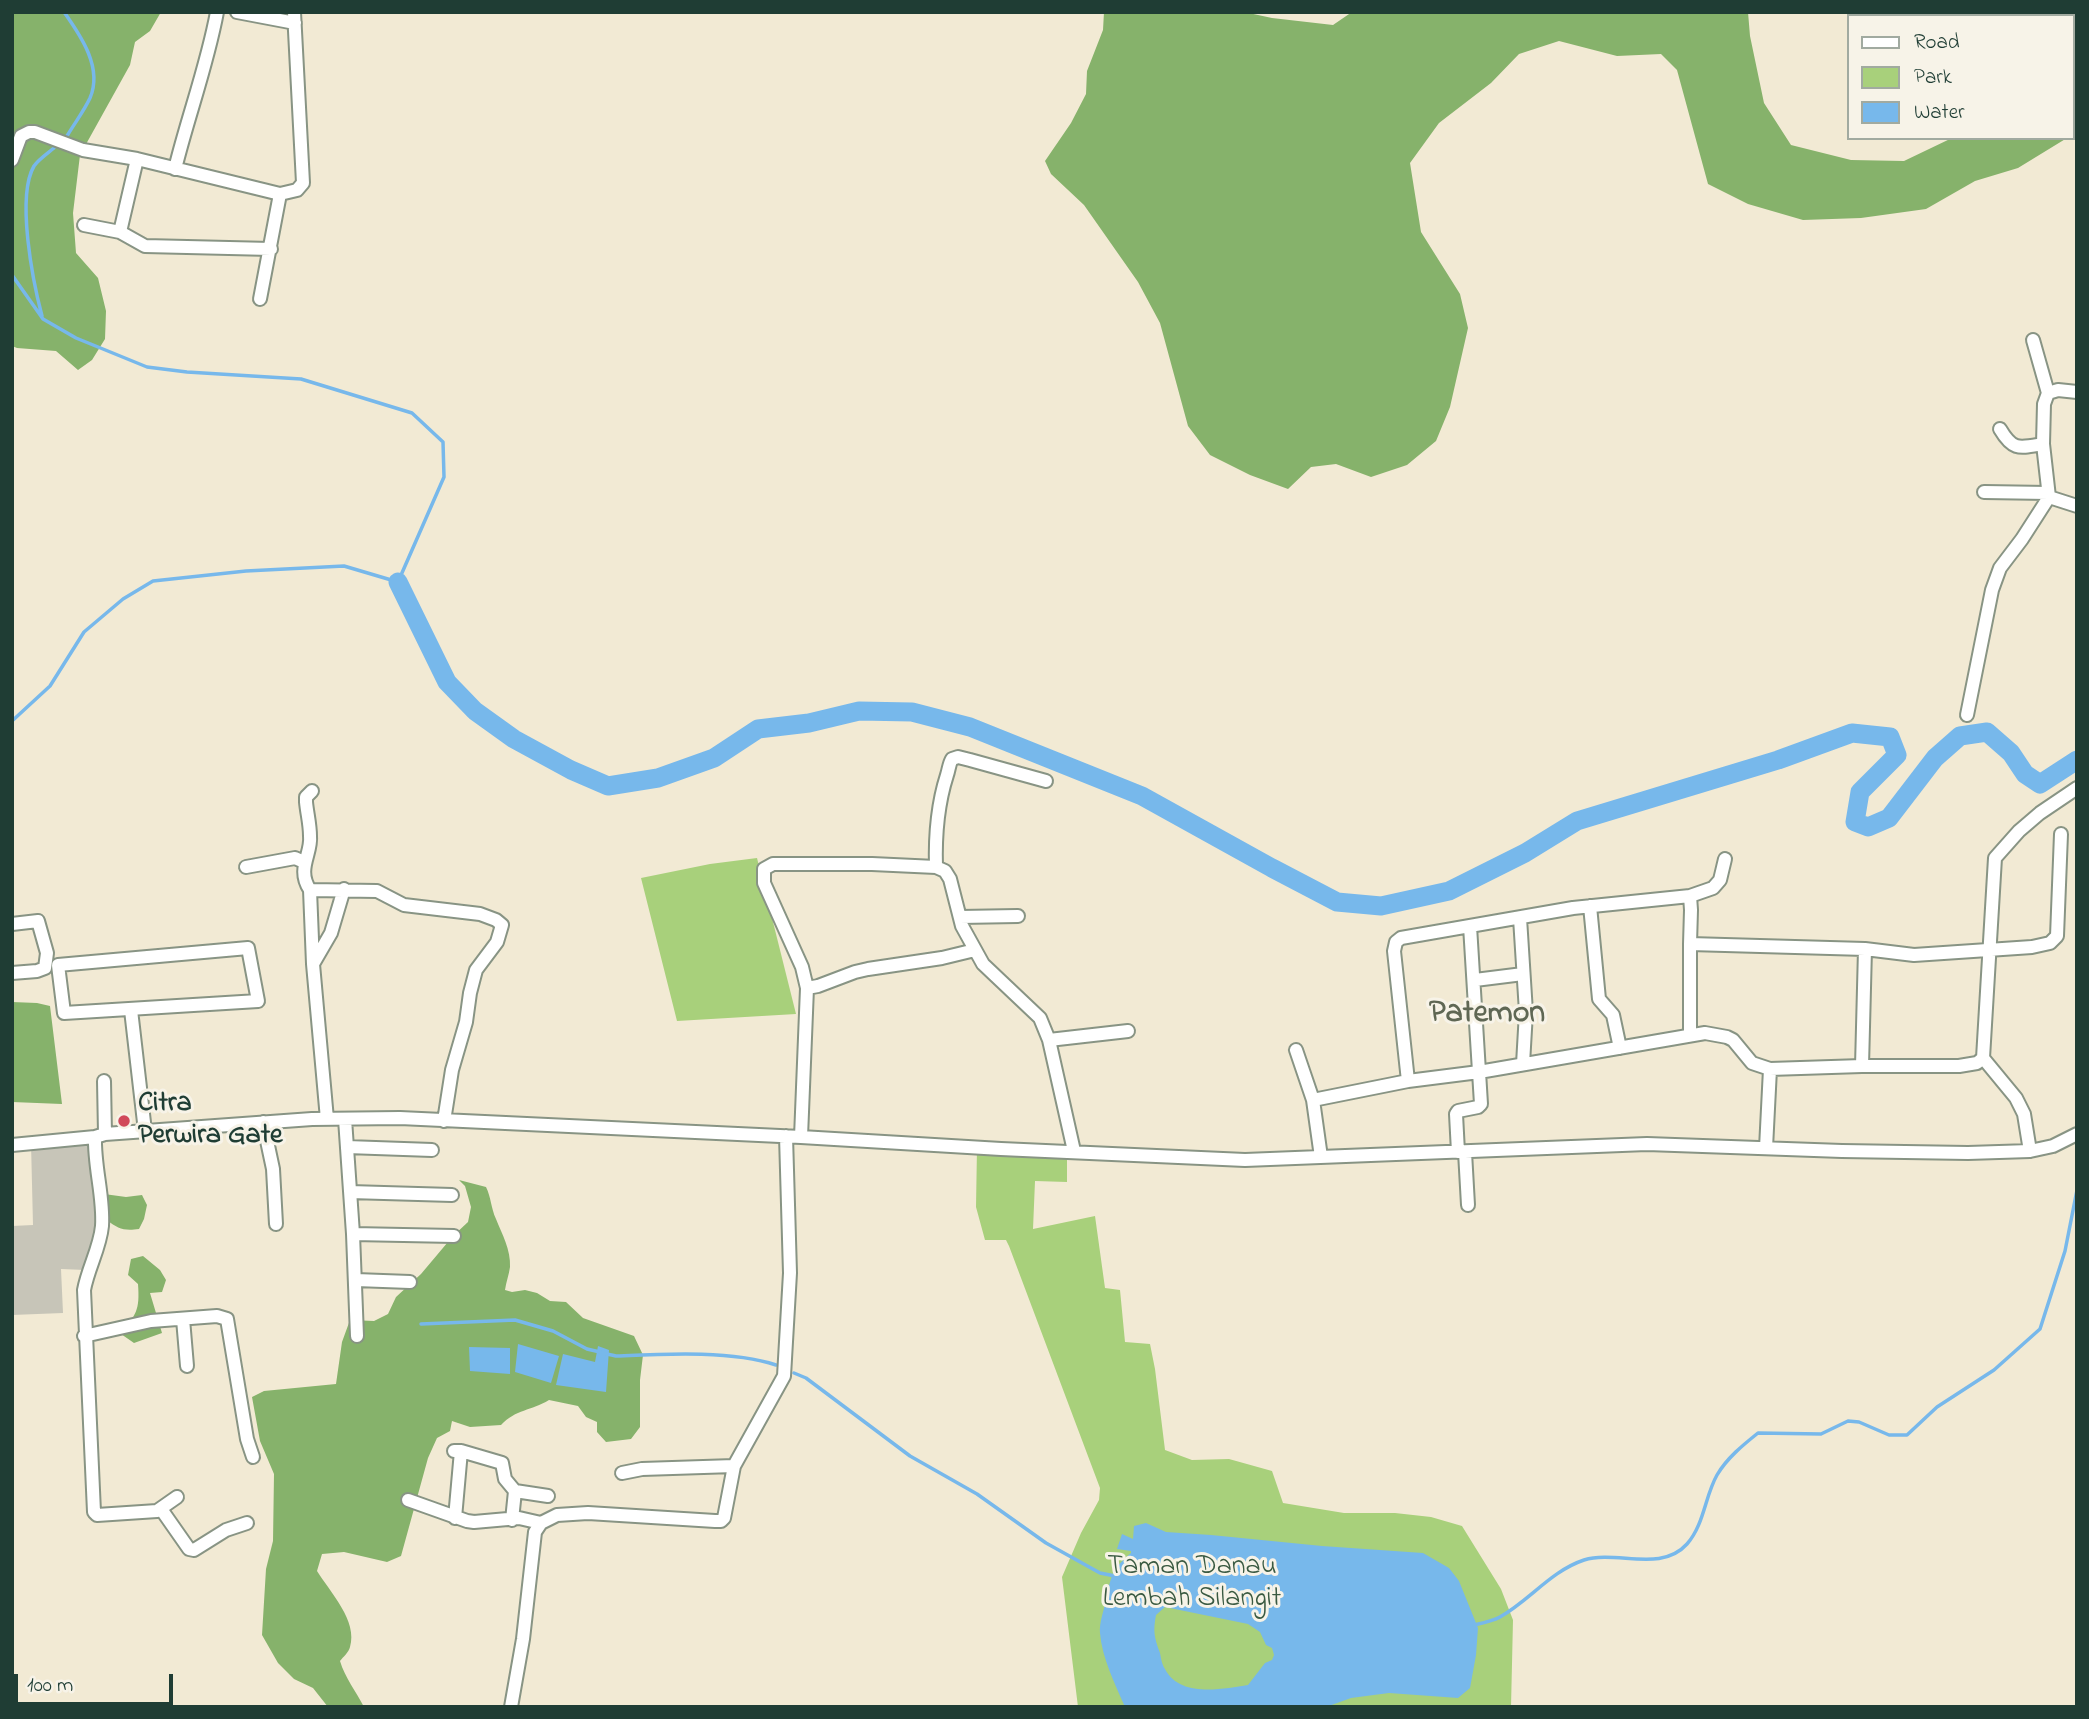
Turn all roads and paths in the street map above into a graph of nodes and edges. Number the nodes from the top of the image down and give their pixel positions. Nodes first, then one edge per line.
1 (217, 12) edge
2 (237, 12) edge
3 (295, 18) edge
4 (136, 159) junction
5 (12, 160) edge
6 (175, 169) junction
7 (280, 194) junction
8 (84, 225) dead end
9 (120, 232) junction
10 (271, 249) junction
11 (260, 299) dead end
12 (2033, 340) dead end
13 (2077, 392) edge
14 (2048, 393) junction
15 (2000, 429) dead end
16 (2043, 444) junction
17 (1984, 492) dead end
18 (2048, 495) junction
19 (2077, 506) edge
20 (1967, 715) dead end
21 (1046, 782) dead end
22 (2077, 789) edge
23 (312, 790) dead end
24 (2061, 834) dead end
25 (1725, 859) dead end
26 (304, 862) junction
27 (246, 867) dead end
28 (936, 867) junction
29 (344, 889) junction
30 (310, 890) junction
31 (1690, 896) junction
32 (1590, 906) junction
33 (1018, 916) dead end
34 (960, 917) junction
35 (1520, 918) junction
36 (12, 924) edge
37 (1470, 926) junction
38 (1690, 944) junction
39 (1865, 949) junction
40 (975, 950) junction
41 (1991, 950) junction
42 (313, 964) junction
43 (12, 973) edge
44 (1523, 974) junction
45 (1475, 980) junction
46 (807, 988) junction
47 (131, 1010) junction
48 (1128, 1031) dead end
49 (1690, 1035) junction
50 (1049, 1040) junction
51 (1620, 1048) junction
52 (1296, 1050) dead end
53 (1983, 1058) junction
54 (1523, 1065) junction
55 (1862, 1066) junction
56 (1770, 1069) junction
57 (1479, 1072) junction
58 (104, 1081) dead end
59 (1408, 1081) junction
60 (1313, 1100) junction
61 (327, 1119) junction
62 (345, 1119) junction
63 (444, 1121) junction
64 (263, 1122) junction
65 (145, 1131) junction
66 (2077, 1133) edge
67 (100, 1136) junction
68 (786, 1136) junction
69 (801, 1137) junction
70 (12, 1145) edge
71 (347, 1147) junction
72 (1766, 1148) junction
73 (432, 1150) dead end
74 (1074, 1151) junction
75 (2030, 1151) junction
76 (1462, 1152) junction
77 (1321, 1157) junction
78 (351, 1192) junction
79 (452, 1195) dead end
80 (1468, 1205) dead end
81 (276, 1224) dead end
82 (353, 1234) junction
83 (454, 1236) dead end
84 (356, 1280) junction
85 (410, 1282) dead end
86 (183, 1319) junction
87 (85, 1336) junction
88 (356, 1336) dead end
89 (187, 1366) dead end
90 (253, 1457) dead end
91 (734, 1466) junction
92 (622, 1473) dead end
93 (515, 1491) junction
94 (548, 1496) dead end
95 (177, 1497) dead end
96 (408, 1500) dead end
97 (162, 1508) junction
98 (455, 1518) junction
99 (513, 1520) junction
100 (247, 1523) dead end
101 (541, 1523) junction
102 (511, 1707) edge

1 - 6 street
2 - 3 street
3 - 7 street
4 - 5 street
4 - 6 street
4 - 9 street
6 - 7 street
7 - 10 street
8 - 9 street
9 - 10 street
10 - 11 street
12 - 14 street
13 - 14 street
14 - 16 street
15 - 16 street
16 - 18 street
17 - 18 street
18 - 19 street
18 - 20 street
21 - 28 street
22 - 41 street
23 - 26 street
24 - 41 street
25 - 31 street
26 - 27 street
26 - 30 street
28 - 34 street
28 - 46 street
29 - 30 street
29 - 42 street
29 - 63 street
30 - 42 street
31 - 32 street
31 - 38 street
32 - 35 street
32 - 51 street
33 - 34 street
34 - 40 street
35 - 37 street
35 - 44 street
36 - 43 street
37 - 45 street
37 - 59 street
38 - 39 street
38 - 49 street
39 - 41 street
39 - 55 street
40 - 46 street
40 - 50 street
41 - 53 street
42 - 61 street
44 - 45 street
44 - 54 street
45 - 57 street
46 - 69 street
47 - 47 street
47 - 65 street
48 - 50 street
49 - 51 street
49 - 56 street
50 - 74 street
51 - 54 street
52 - 60 street
53 - 55 street
53 - 75 street
54 - 57 street
55 - 56 street
56 - 72 street
57 - 59 street
57 - 76 street
58 - 67 street
59 - 60 street
60 - 77 street
61 - 62 street
61 - 64 street
62 - 63 street
62 - 71 street
63 - 68 street
64 - 65 street
64 - 81 street
65 - 67 street
66 - 75 street
67 - 70 street
67 - 87 street
68 - 69 street
68 - 91 street
69 - 74 street
71 - 73 street
71 - 78 street
72 - 75 street
72 - 76 street
74 - 77 street
76 - 77 street
76 - 80 street
78 - 79 street
78 - 82 street
82 - 83 street
82 - 84 street
84 - 85 street
84 - 88 street
86 - 87 street
86 - 89 street
86 - 90 street
87 - 97 street
91 - 92 street
91 - 101 street
93 - 94 street
93 - 98 street
93 - 99 street
95 - 97 street
96 - 98 street
97 - 100 street
98 - 99 street
99 - 101 street
101 - 102 street

